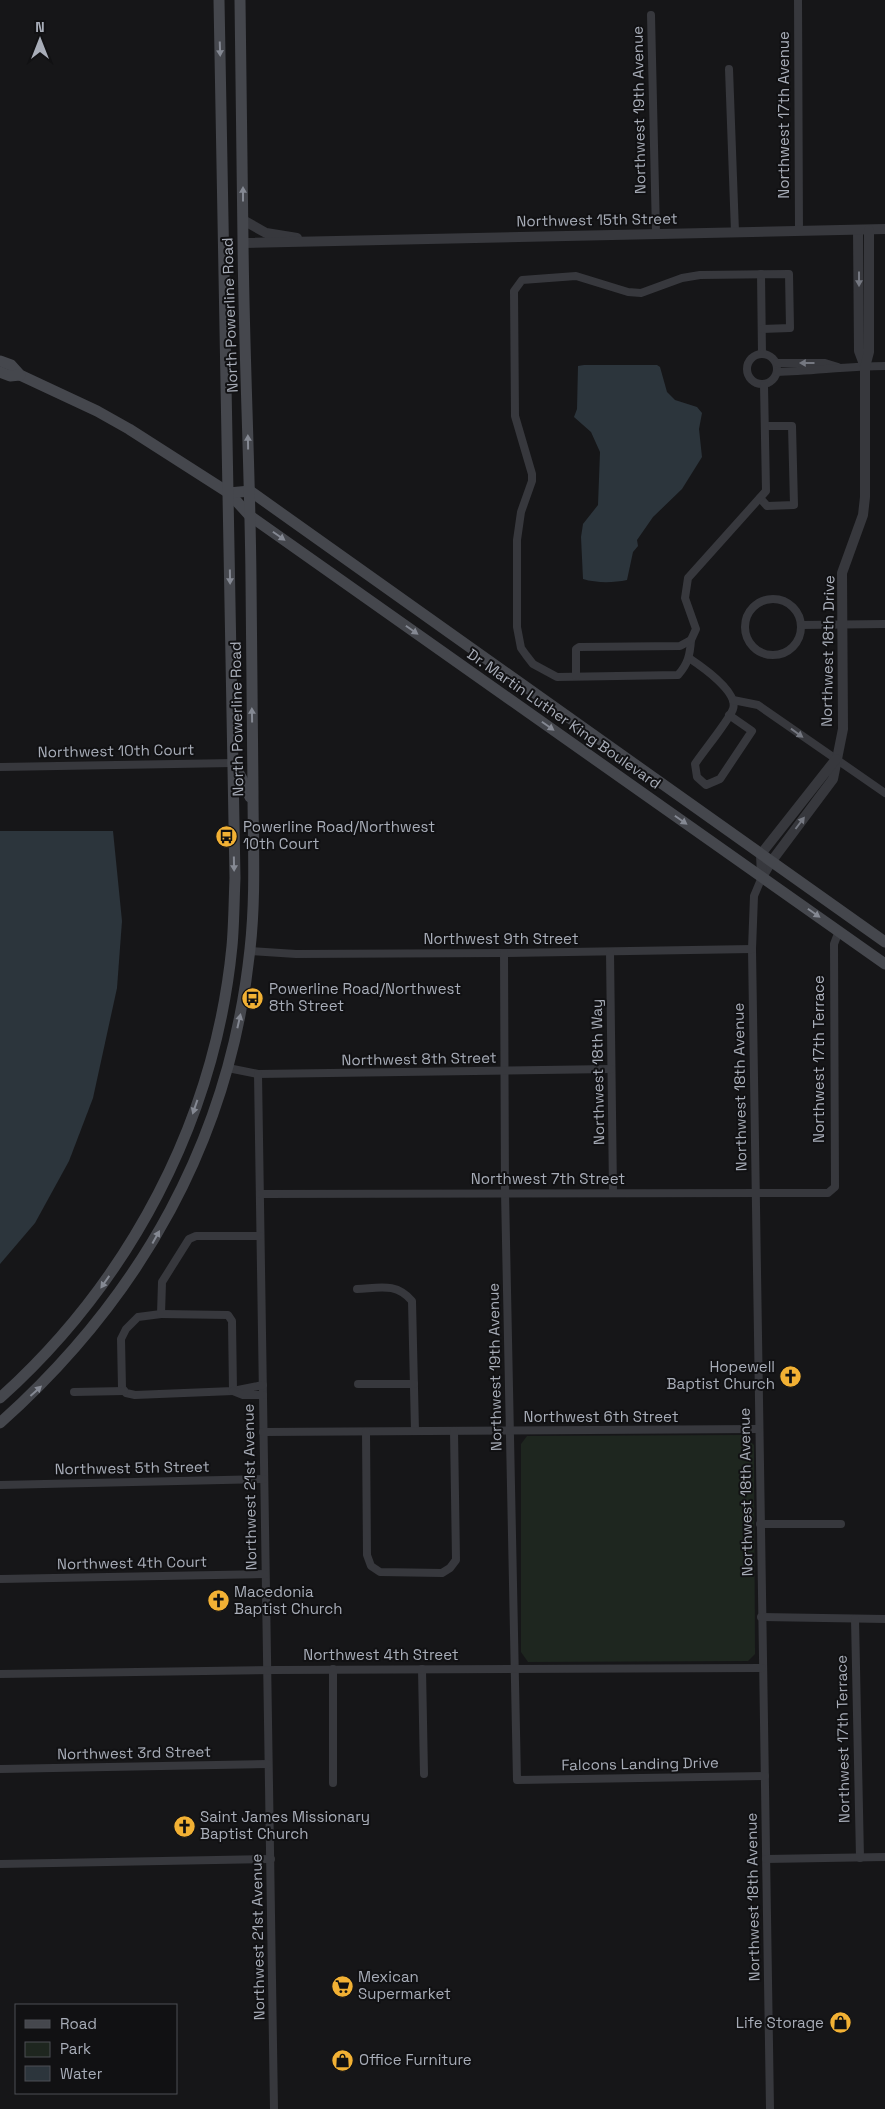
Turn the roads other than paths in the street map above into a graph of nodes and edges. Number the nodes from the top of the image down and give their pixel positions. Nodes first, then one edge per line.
1 (219, 0) edge
2 (240, 0) edge
3 (798, 0) edge
4 (651, 15) dead end
5 (729, 69) dead end
6 (224, 197) junction
7 (243, 220) junction
8 (885, 229) edge
9 (864, 230) junction
10 (799, 231) junction
11 (735, 232) junction
12 (656, 233) junction
13 (310, 242) junction
14 (243, 243) junction
15 (225, 248) junction
16 (761, 274) junction
17 (244, 276) junction
18 (762, 329) junction
19 (762, 354) junction
20 (0, 361) edge
21 (865, 366) junction
22 (885, 366) edge
23 (777, 368) junction
24 (0, 372) edge
25 (20, 375) junction
26 (764, 385) junction
27 (765, 426) junction
28 (250, 491) junction
29 (229, 493) junction
30 (760, 498) junction
31 (250, 516) junction
32 (842, 624) junction
33 (885, 624) edge
34 (801, 625) junction
35 (691, 640) junction
36 (689, 658) junction
37 (576, 676) junction
38 (733, 700) junction
39 (729, 716) junction
40 (836, 759) junction
41 (233, 763) junction
42 (0, 767) edge
43 (885, 793) edge
44 (253, 806) junction
45 (761, 854) junction
46 (771, 862) junction
47 (762, 877) junction
48 (839, 932) junction
49 (885, 942) edge
50 (752, 949) junction
51 (250, 951) junction
52 (610, 952) junction
53 (504, 953) junction
54 (885, 964) edge
55 (215, 1037) junction
56 (210, 1061) junction
57 (228, 1068) junction
58 (611, 1069) junction
59 (504, 1072) junction
60 (258, 1074) junction
61 (221, 1088) junction
62 (834, 1187) joint
63 (506, 1192) junction
64 (613, 1192) junction
65 (755, 1192) junction
66 (260, 1194) junction
67 (260, 1236) junction
68 (132, 1242) junction
69 (117, 1264) junction
70 (135, 1271) junction
71 (356, 1289) dead end
72 (120, 1292) junction
73 (161, 1314) junction
74 (358, 1384) dead end
75 (414, 1384) junction
76 (263, 1385) junction
77 (233, 1391) junction
78 (74, 1392) dead end
79 (124, 1392) junction
80 (263, 1394) junction
81 (0, 1398) edge
82 (0, 1423) edge
83 (758, 1429) junction
84 (454, 1431) junction
85 (511, 1431) junction
86 (264, 1432) junction
87 (366, 1432) junction
88 (415, 1432) junction
89 (264, 1479) junction
90 (0, 1485) edge
91 (760, 1524) junction
92 (841, 1524) dead end
93 (265, 1574) junction
94 (0, 1578) edge
95 (761, 1617) junction
96 (855, 1619) junction
97 (885, 1619) edge
98 (514, 1668) junction
99 (762, 1668) junction
100 (333, 1669) junction
101 (422, 1669) junction
102 (267, 1670) junction
103 (0, 1674) edge
104 (268, 1764) junction
105 (0, 1769) edge
106 (424, 1774) dead end
107 (765, 1776) junction
108 (516, 1780) joint
109 (333, 1783) dead end
110 (885, 1857) edge
111 (860, 1858) junction
112 (271, 1859) junction
113 (766, 1859) junction
114 (0, 1864) edge
115 (274, 2109) edge
116 (770, 2109) edge

1 -> 6 main road, North Powerline Road
7 -> 2 main road, North Powerline Road
3 - 10 street, Northwest 17th Avenue
4 - 12 street, Northwest 19th Avenue
5 - 11 street
6 - 14 main road
6 - 15 main road, North Powerline Road
7 - 13 street, Northwest 15th Street
7 - 14 main road, North Powerline Road
8 - 9 street, Northwest 15th Street
9 - 10 street, Northwest 15th Street
9 - 21 street
10 - 11 street, Northwest 15th Street
11 - 12 street, Northwest 15th Street
12 - 13 street, Northwest 15th Street
13 - 14 street, Northwest 15th Street
14 - 17 main road, North Powerline Road
15 - 17 main road
15 - 29 main road, North Powerline Road
16 - 18 street
16 - 18 street
16 - 37 street
28 -> 17 main road, North Powerline Road
18 - 19 street
19 - 23 street
19 - 26 street
20 - 25 main road, Dr. Martin Luther King Boulevard
21 - 22 street
21 - 23 street
21 - 32 street, Northwest 18th Drive
23 - 26 street
24 - 25 main road, Dr. Martin Luther King Boulevard
25 - 29 main road, Dr. Martin Luther King Boulevard
26 - 27 street
27 - 30 street
27 - 30 street
28 - 29 main road
28 - 31 main road, North Powerline Road
28 - 45 main road, Dr. Martin Luther King Boulevard
29 - 31 main road, Dr. Martin Luther King Boulevard
29 -> 41 main road, North Powerline Road
30 - 35 street
44 -> 31 main road, North Powerline Road
31 -> 47 main road, Dr. Martin Luther King Boulevard
32 - 33 street
32 - 34 street
32 - 40 street, Northwest 18th Drive
34 - 34 street
35 - 36 street
35 - 37 street
36 - 37 street
36 - 38 street
38 - 39 street
38 -> 40 street
39 - 39 street
40 - 43 street
40 - 45 street, Northwest 18th Drive
46 -> 40 street, Northwest 18th Drive
41 - 42 street, Northwest 10th Court
41 - 44 main road
41 -> 55 main road, North Powerline Road
44 - 51 main road, North Powerline Road
45 - 46 main road, Dr. Martin Luther King Boulevard
45 - 47 street
46 - 47 street, Northwest 18th Drive
46 - 49 main road, Dr. Martin Luther King Boulevard
47 -> 48 main road, Dr. Martin Luther King Boulevard
47 - 50 street, Northwest 18th Avenue
48 - 54 main road, Dr. Martin Luther King Boulevard
48 - 62 street, Northwest 17th Terrace
50 - 52 street, Northwest 9th Street
50 - 65 street, Northwest 18th Avenue
51 - 53 street, Northwest 9th Street
57 -> 51 main road, North Powerline Road
52 - 53 street, Northwest 9th Street
52 - 58 street, Northwest 18th Way
53 - 59 street, Northwest 19th Avenue
55 - 56 main road, North Powerline Road
55 - 57 main road
56 - 61 main road
56 -> 68 main road, North Powerline Road
57 - 60 street, Northwest 8th Street
57 - 61 main road, North Powerline Road
58 - 59 street, Northwest 8th Street
58 - 64 street, Northwest 18th Way
59 - 60 street, Northwest 8th Street
59 - 63 street, Northwest 19th Avenue
60 - 66 street, Northwest 21st Avenue
70 -> 61 main road, North Powerline Road
62 - 65 street, Northwest 7th Street
63 - 64 street, Northwest 7th Street
63 - 66 street, Northwest 7th Street
63 - 85 street, Northwest 19th Avenue
64 - 65 street, Northwest 7th Street
65 - 83 street, Northwest 18th Avenue
66 - 67 street, Northwest 21st Avenue
67 - 73 street
67 - 76 street, Northwest 21st Avenue
68 - 69 main road, North Powerline Road
68 - 70 main road
69 - 72 main road
69 -> 81 main road, North Powerline Road
70 - 72 main road, North Powerline Road
71 - 75 street
82 -> 72 main road, North Powerline Road
73 - 77 street
73 - 79 street
74 - 75 street
75 - 88 street
76 - 77 street
76 - 80 street, Northwest 21st Avenue
77 - 79 street
77 - 80 street
78 - 79 street
80 - 86 street, Northwest 21st Avenue
83 - 85 street, Northwest 6th Street
83 - 91 street, Northwest 18th Avenue
84 - 85 street, Northwest 6th Street
84 - 87 street
84 - 88 street, Northwest 6th Street
85 - 98 street, Northwest 19th Avenue
86 - 87 street, Northwest 6th Street
86 - 89 street, Northwest 21st Avenue
87 - 88 street, Northwest 6th Street
89 - 90 street, Northwest 5th Street
89 - 93 street, Northwest 21st Avenue
91 - 92 street
91 - 95 street, Northwest 18th Avenue
93 - 94 street, Northwest 4th Court
93 - 102 street, Northwest 21st Avenue
95 - 96 street
95 - 99 street, Northwest 18th Avenue
96 - 97 street
96 - 111 street, Northwest 17th Terrace
98 - 99 street, Northwest 4th Street
98 - 101 street, Northwest 4th Street
98 - 108 street, Northwest 19th Avenue
99 - 107 street, Northwest 18th Avenue
100 - 101 street, Northwest 4th Street
100 - 102 street, Northwest 4th Street
100 - 109 street
101 - 106 street
102 - 103 street, Northwest 4th Street
102 - 104 street, Northwest 21st Avenue
104 - 105 street, Northwest 3rd Street
104 - 112 street, Northwest 21st Avenue
107 - 108 street, Falcons Landing Drive
107 - 113 street, Northwest 18th Avenue
110 - 111 street
111 - 113 street
112 - 114 street
112 - 115 street, Northwest 21st Avenue
113 - 116 street, Northwest 18th Avenue

